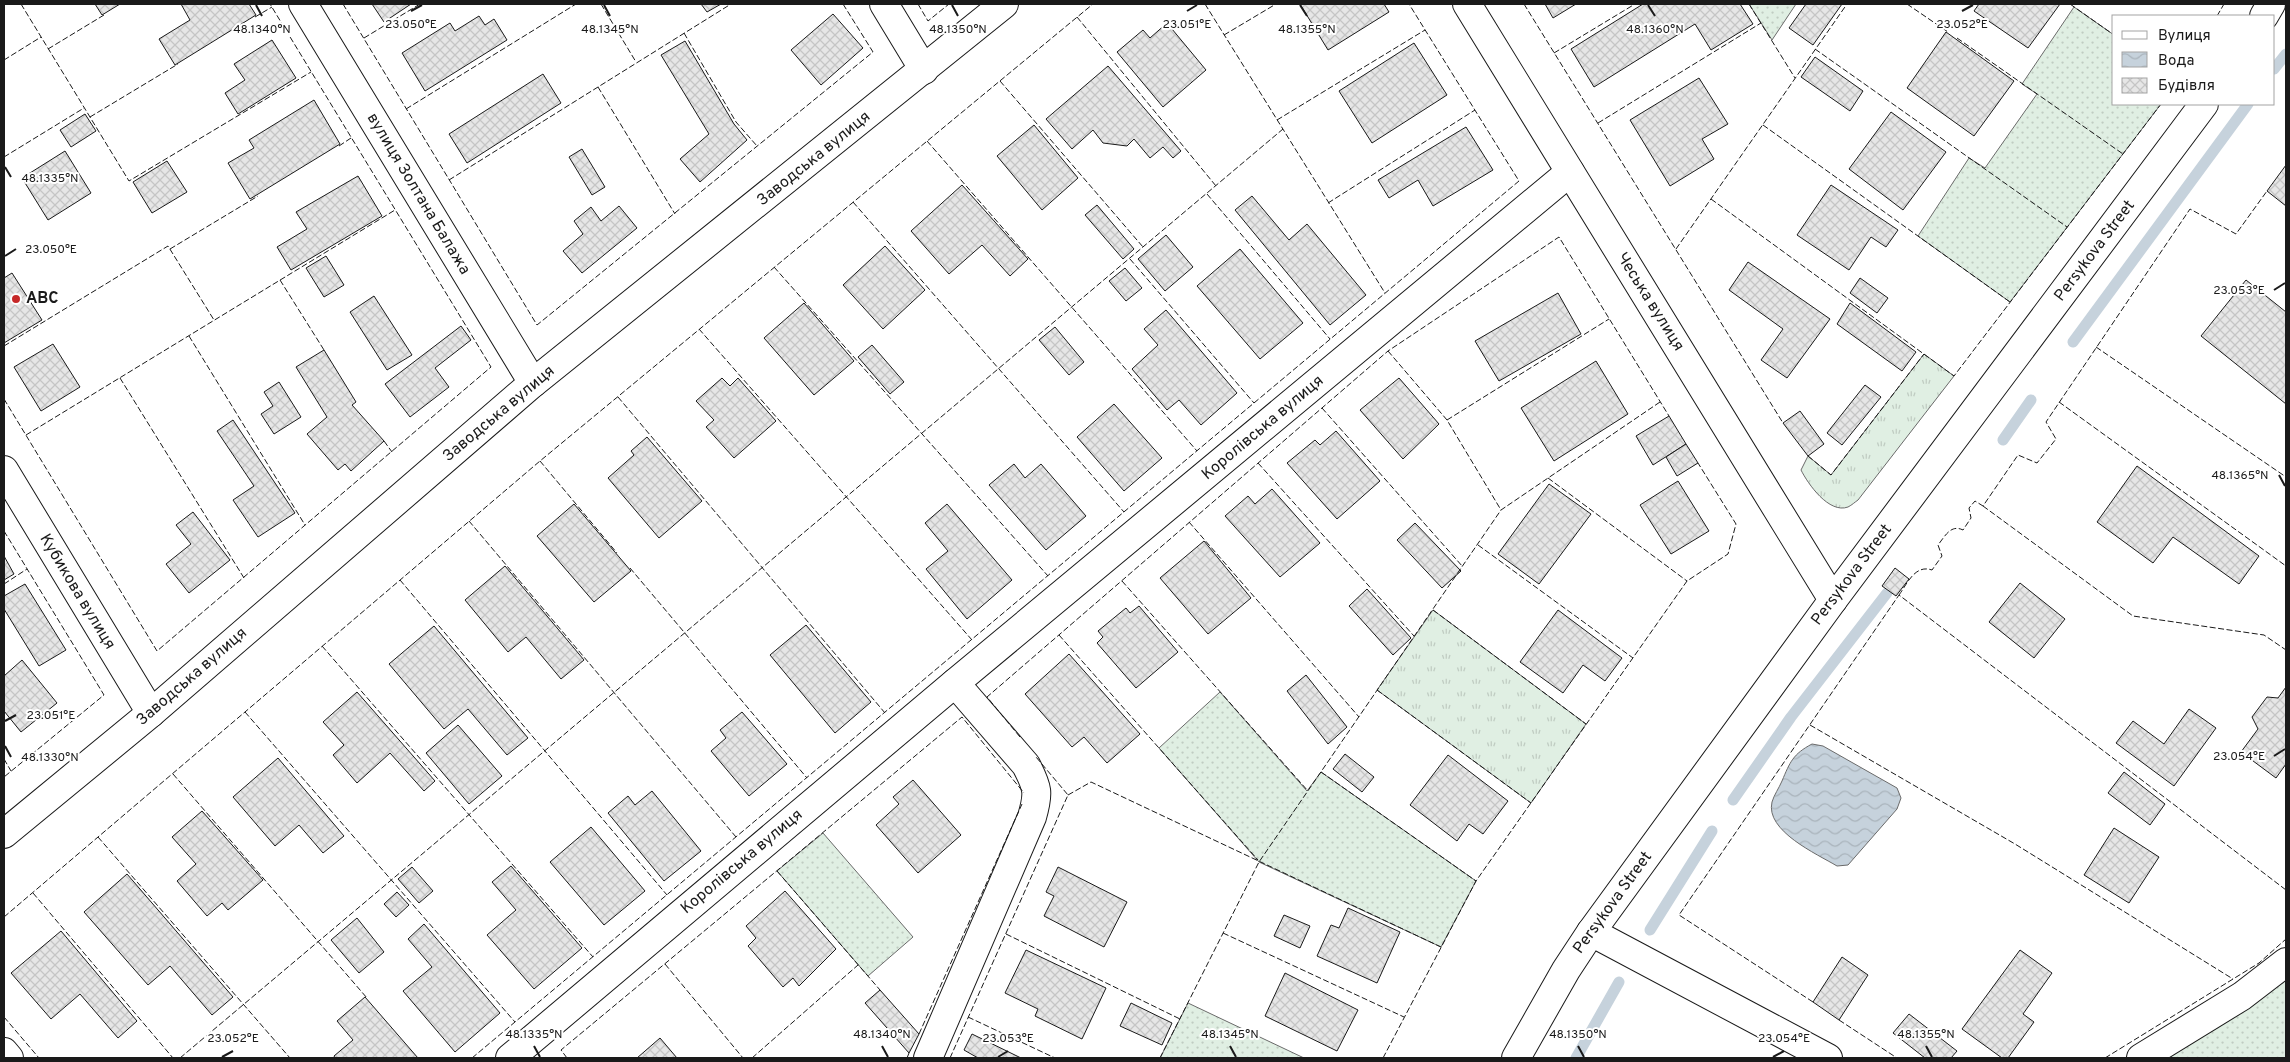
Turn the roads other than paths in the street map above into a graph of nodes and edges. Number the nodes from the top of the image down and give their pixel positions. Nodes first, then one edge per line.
1 (303, 4) edge
2 (884, 4) edge
3 (1004, 4) edge
4 (1467, 4) edge
5 (2271, 4) edge
6 (2265, 15) edge
7 (924, 70) junction
8 (2203, 105) edge
9 (1570, 172) junction
10 (534, 383) junction
11 (4, 470) edge
12 (1833, 600) junction
13 (955, 683) junction
14 (151, 713) junction
15 (4, 834) edge
16 (1591, 932) junction
17 (2286, 962) edge
18 (4, 1052) edge
19 (527, 1053) edge
20 (9, 1058) edge
21 (928, 1058) edge
22 (1516, 1058) edge
23 (1828, 1058) edge
24 (2141, 1058) edge

1 - 10 street, вулиця Золтана Балажа
2 - 7 street
3 - 7 street, Заводська вулиця
4 - 9 street, Чеська вулиця
5 - 6 street
7 - 10 street, Заводська вулиця
8 - 12 street, Persykova Street
9 - 12 street, Чеська вулиця
9 - 13 street, Королівська вулиця
10 - 14 street, Заводська вулиця
11 - 14 street, Кубикова вулиця
12 - 16 street, Persykova Street
13 - 19 street, Королівська вулиця
13 - 21 street
14 - 15 street, Заводська вулиця
16 - 22 street, Persykova Street
16 - 23 street
17 - 24 street
18 - 20 street

